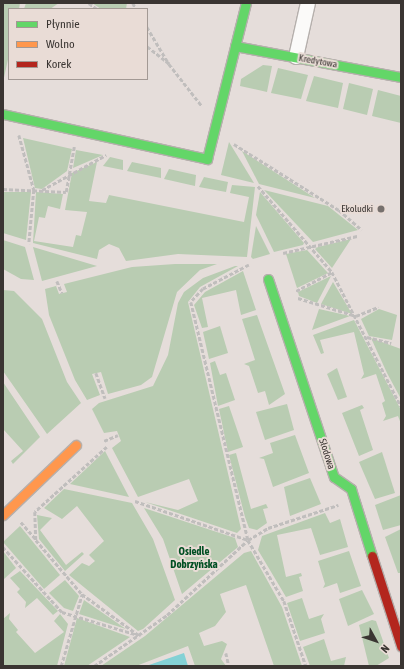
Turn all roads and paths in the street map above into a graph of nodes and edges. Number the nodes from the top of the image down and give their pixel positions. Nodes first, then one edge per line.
1 (246, 3) edge
2 (308, 3) edge
3 (148, 29) edge
4 (235, 46) junction
5 (148, 48) edge
6 (296, 57) junction
7 (169, 64) junction
8 (401, 77) edge
9 (3, 114) edge
10 (216, 123) junction
11 (19, 135) dead end
12 (234, 144) dead end
13 (74, 147) dead end
14 (108, 154) dead end
15 (70, 172) junction
16 (258, 186) dead end
17 (3, 189) edge
18 (34, 190) junction
19 (42, 191) junction
20 (362, 230) dead end
21 (357, 236) dead end
22 (29, 244) dead end
23 (310, 245) junction
24 (283, 253) dead end
25 (249, 265) dead end
26 (332, 272) junction
27 (268, 279) dead end
28 (57, 281) dead end
29 (296, 291) dead end
30 (62, 293) dead end
31 (298, 298) dead end
32 (378, 307) dead end
33 (356, 316) junction
34 (366, 337) junction
35 (391, 343) dead end
36 (96, 373) dead end
37 (105, 398) dead end
38 (401, 406) edge
39 (118, 435) dead end
40 (104, 441) dead end
41 (76, 445) dead end
42 (107, 446) dead end
43 (135, 501) dead end
44 (354, 501) junction
45 (10, 507) junction
46 (3, 515) edge
47 (36, 540) junction
48 (248, 540) junction
49 (3, 547) edge
50 (82, 594) junction
51 (76, 615) junction
52 (140, 636) junction
53 (401, 646) edge
54 (226, 653) dead end
55 (61, 666) edge
56 (94, 666) edge
57 (229, 666) edge
58 (306, 666) edge

1 - 4 street
2 - 6 street
3 - 7 path
4 - 6 street, Kredytowa
4 - 10 street
5 - 7 path
6 - 8 street, Kredytowa
7 - 10 path
9 - 10 street
11 - 18 path
12 - 20 path
13 - 15 path
14 - 15 path
15 - 19 path
15 - 19 path
16 - 23 path
17 - 18 path
18 - 19 path
18 - 22 path
21 - 23 path
23 - 24 path
23 - 26 path
25 - 48 path
26 - 29 path
26 - 33 path
27 - 44 street, Słodowa
28 - 30 path
31 - 33 path
32 - 33 path
33 - 34 path
34 - 35 path
34 - 38 path
36 - 37 path
39 - 40 path
41 - 45 street
42 - 47 path
43 - 48 path
44 - 48 path
44 - 53 street, Słodowa
45 - 46 street
45 - 47 path
47 - 50 path
48 - 52 path
48 - 58 path
49 - 51 path
50 - 51 path
50 - 52 path
51 - 52 path
51 - 55 path
52 - 56 path
54 - 57 path

